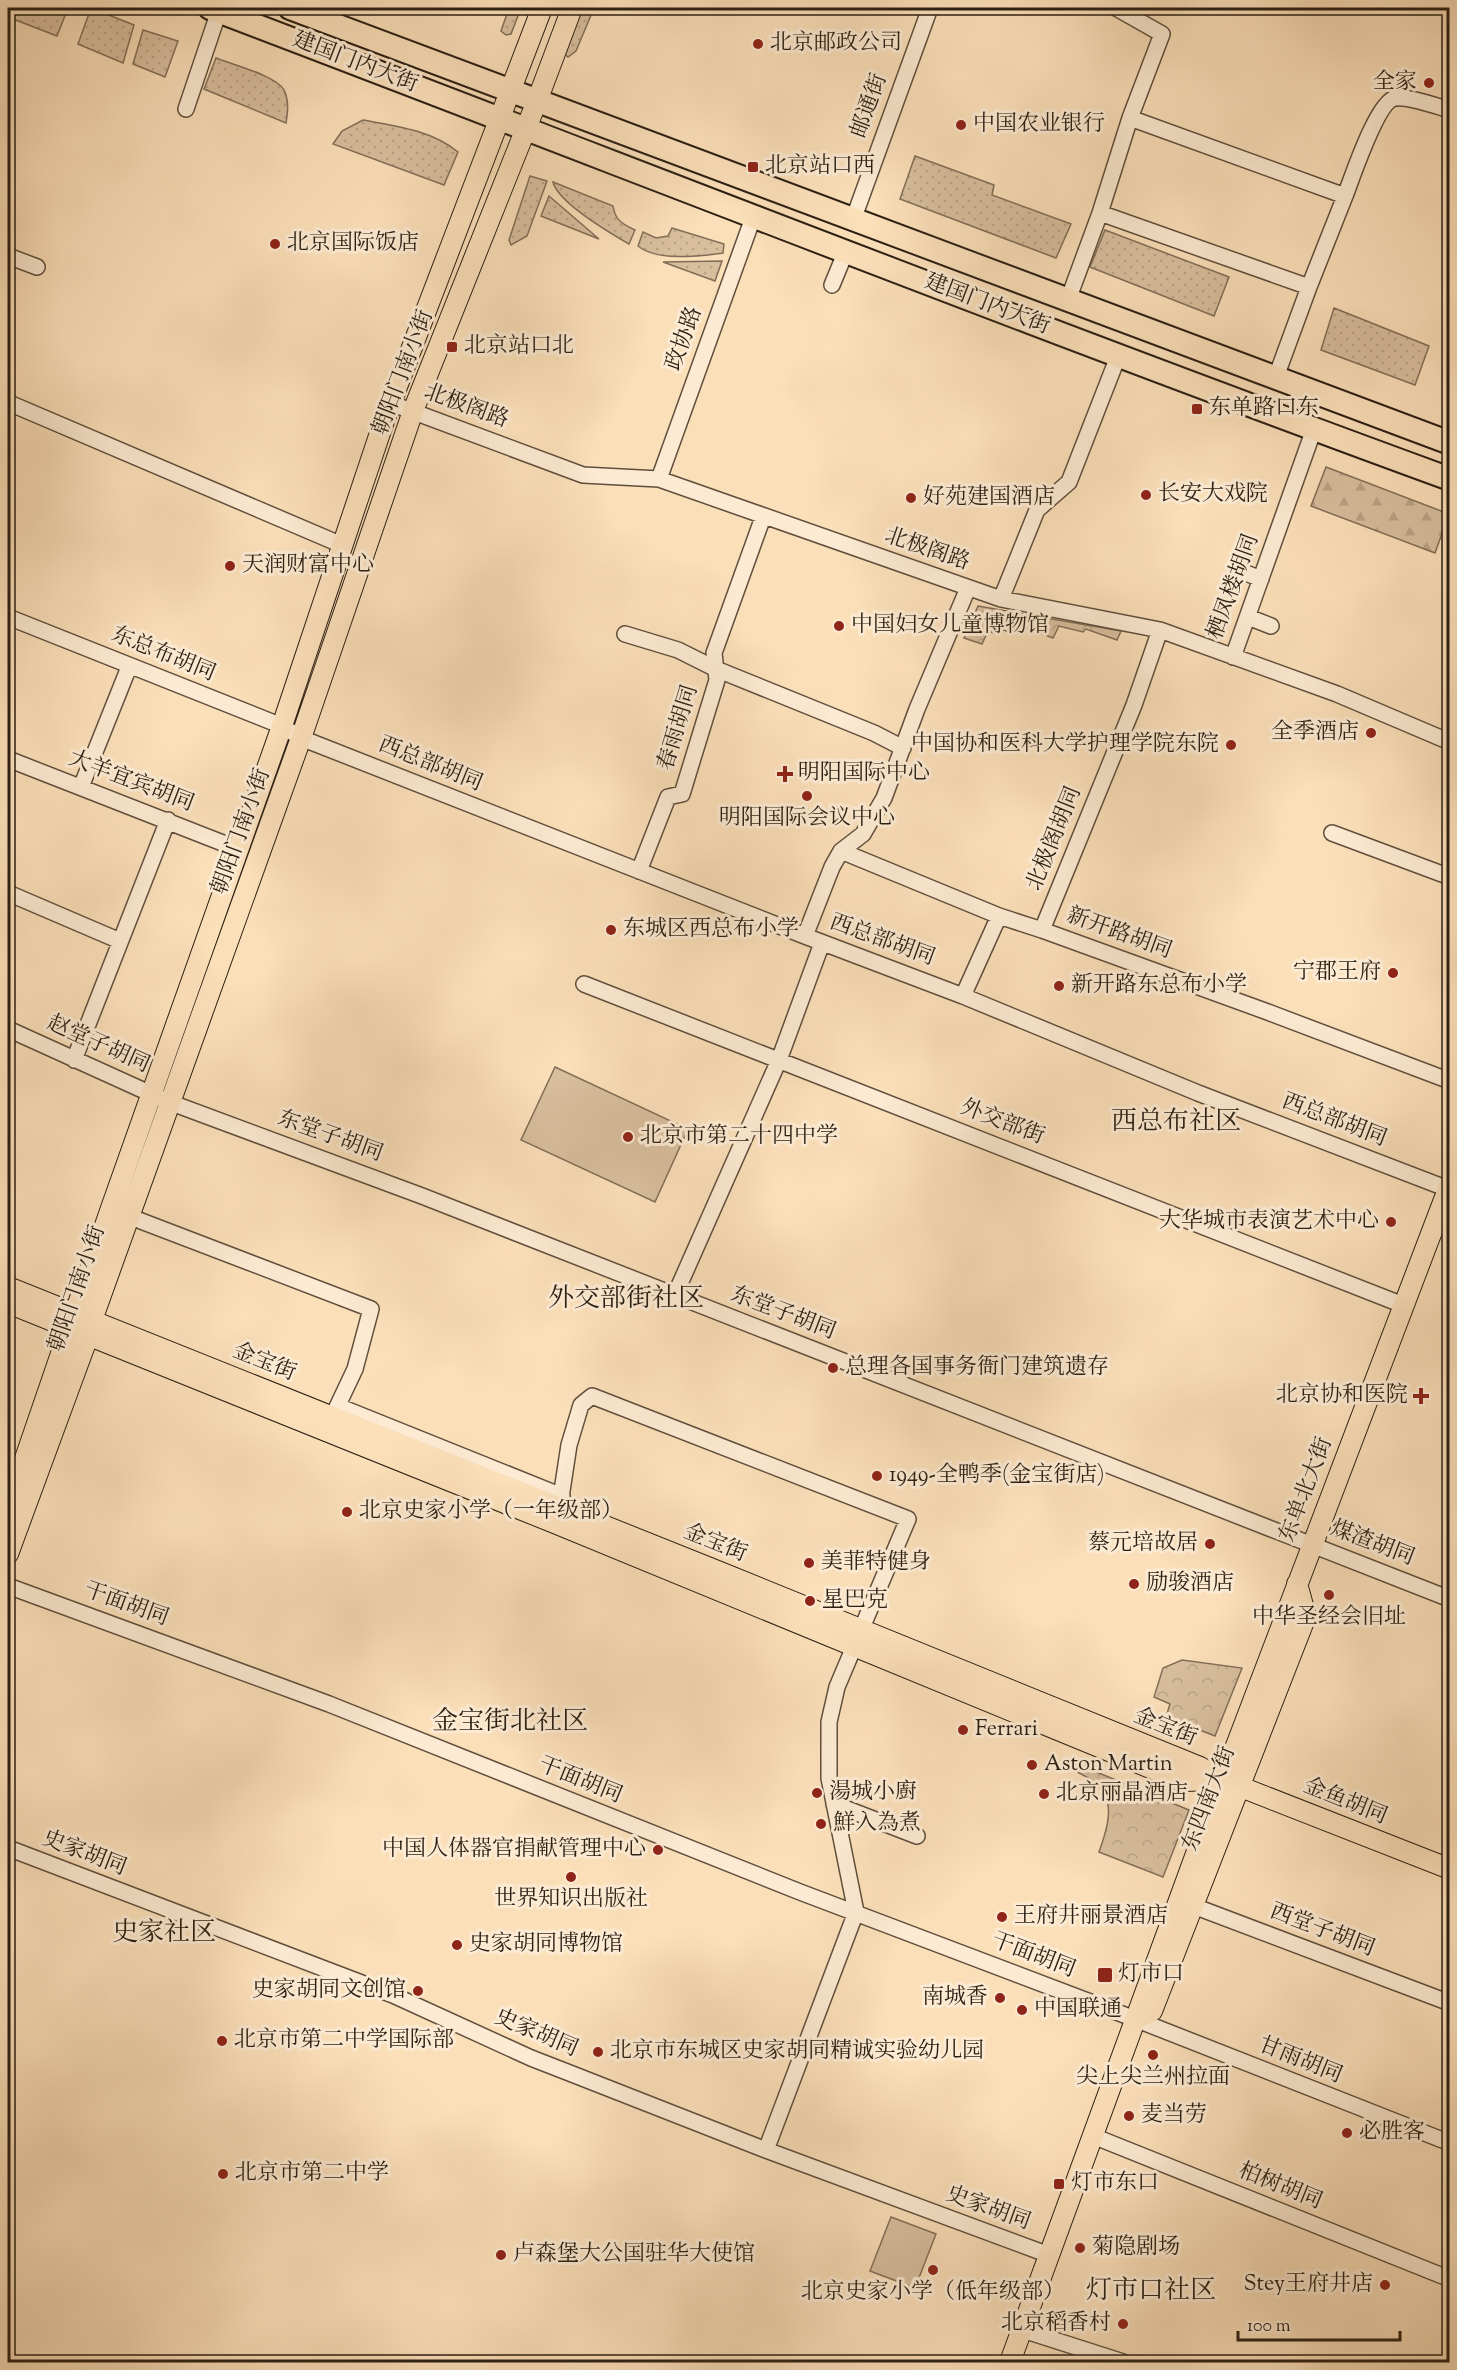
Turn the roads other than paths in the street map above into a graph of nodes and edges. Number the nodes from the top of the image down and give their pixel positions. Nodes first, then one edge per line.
1 (290, 8) edge
2 (542, 8) edge
3 (572, 8) edge
4 (930, 8) edge
5 (1116, 8) edge
6 (215, 9) edge
7 (510, 91) junction
8 (537, 101) junction
9 (186, 109) dead end
10 (1449, 110) edge
11 (500, 118) junction
12 (1130, 118) junction
13 (526, 127) junction
14 (1345, 196) junction
15 (1100, 213) junction
16 (754, 215) junction
17 (853, 220) junction
18 (846, 251) junction
19 (8, 256) edge
20 (37, 267) dead end
21 (832, 285) dead end
22 (1309, 287) junction
23 (1068, 300) junction
24 (1119, 354) junction
25 (1276, 377) junction
26 (390, 403) junction
27 (8, 408) edge
28 (413, 411) junction
29 (1314, 429) junction
30 (1449, 443) edge
31 (659, 478) junction
32 (1449, 479) edge
33 (763, 517) junction
34 (342, 545) junction
35 (1241, 570) dead end
36 (1261, 579) junction
37 (968, 588) junction
38 (1001, 599) junction
39 (8, 617) edge
40 (1248, 617) junction
41 (1271, 626) dead end
42 (1160, 630) junction
43 (625, 634) dead end
44 (1233, 657) junction
45 (129, 667) junction
46 (716, 669) junction
47 (282, 726) junction
48 (301, 738) junction
49 (1449, 742) edge
50 (903, 748) junction
51 (8, 759) edge
52 (81, 787) junction
53 (168, 820) junction
54 (1332, 833) dead end
55 (238, 849) junction
56 (842, 851) junction
57 (639, 871) junction
58 (1449, 877) edge
59 (8, 893) edge
60 (999, 916) junction
61 (1042, 930) junction
62 (805, 936) junction
63 (120, 941) junction
64 (822, 943) junction
65 (584, 984) dead end
66 (963, 996) junction
67 (8, 1029) edge
68 (74, 1060) junction
69 (778, 1060) junction
70 (1449, 1081) edge
71 (161, 1097) junction
72 (1449, 1186) edge
73 (128, 1216) junction
74 (8, 1287) edge
75 (675, 1295) junction
76 (8, 1303) edge
77 (1403, 1305) junction
78 (82, 1324) junction
79 (332, 1418) junction
80 (8, 1508) edge
81 (560, 1510) junction
82 (1312, 1545) junction
83 (8, 1554) edge
84 (8, 1586) edge
85 (1449, 1599) edge
86 (858, 1637) junction
87 (1232, 1783) junction
88 (834, 1804) junction
89 (917, 1836) dead end
90 (8, 1848) edge
91 (1449, 1869) edge
92 (1186, 1903) junction
93 (856, 1912) junction
94 (1449, 2003) edge
95 (1135, 2019) junction
96 (1093, 2136) junction
97 (1449, 2143) edge
98 (766, 2150) junction
99 (1050, 2252) junction
100 (1449, 2279) edge
101 (1023, 2330) junction
102 (1010, 2362) edge
103 (1123, 2362) edge

1 - 7 highway, 建国门内大街
2 - 7 main road, 朝阳门南小街
3 - 8 main road, 朝阳门南小街
4 - 17 street, 邮通街
5 - 12 street
6 - 9 street
6 - 11 highway, 建国门内大街
7 - 8 highway, 建国门内大街
7 - 11 main road, 朝阳门南小街
8 - 13 main road, 朝阳门南小街
8 - 17 highway, 建国门内大街
10 - 14 street
11 - 13 highway, 建国门内大街
11 - 26 main road, 朝阳门南小街
12 - 14 street
12 - 15 street
13 - 16 highway, 建国门内大街
13 - 28 main road, 朝阳门南小街
14 - 22 street
15 - 22 street
15 - 23 street
16 - 18 highway, 建国门内大街
16 - 31 street, 政协路
17 - 23 highway, 建国门内大街
18 - 21 street
18 - 24 highway, 建国门内大街
19 - 20 street
22 - 25 street
23 - 25 highway, 建国门内大街
24 - 29 highway, 建国门内大街
24 - 38 street
25 - 30 highway, 建国门内大街
26 - 28 street, 北极阁路
26 - 34 main road, 朝阳门南小街
27 - 34 street
28 - 31 street, 北极阁路
28 - 48 main road, 朝阳门南小街
29 - 32 highway, 建国门内大街
29 - 36 street, 栖凤楼胡同
31 - 33 street, 北极阁路
33 - 37 street, 北极阁路
33 - 46 street, 春雨胡同
34 - 47 main road, 朝阳门南小街
35 - 36 street
36 - 40 street, 栖凤楼胡同
37 - 38 street, 北极阁路
37 - 50 street
38 - 42 street, 北极阁路
39 - 45 street, 东总布胡同
40 - 41 street
40 - 44 street, 栖凤楼胡同
42 - 44 street, 北极阁路
42 - 61 street, 北极阁胡同
43 - 46 street
44 - 49 street, 北极阁路
45 - 47 street, 东总布胡同
45 - 52 street
46 - 50 street
46 - 57 street, 春雨胡同
47 - 48 street, 东总布胡同
47 - 55 main road, 朝阳门南小街
48 - 57 street, 西总部胡同
48 - 71 main road, 朝阳门南小街
50 - 56 street
51 - 52 street, 大羊宜宾胡同
52 - 53 street, 大羊宜宾胡同
53 - 55 street, 大羊宜宾胡同
53 - 63 street
54 - 58 street
55 - 71 main road, 朝阳门南小街
56 - 60 street, 新开路胡同
56 - 62 street
57 - 62 street, 西总部胡同
59 - 63 street
60 - 61 street, 新开路胡同
60 - 66 street
61 - 70 street, 新开路胡同
62 - 64 street, 西总部胡同
63 - 68 street
64 - 66 street, 西总部胡同
64 - 69 street
65 - 69 street, 外交部街
66 - 72 street, 西总部胡同
67 - 68 street, 赵堂子胡同
68 - 71 street, 赵堂子胡同
69 - 75 street
69 - 77 street, 外交部街
71 - 73 main road, 朝阳门南小街
71 - 75 street, 东堂子胡同
71 - 78 main road, 朝阳门南小街
72 - 77 main road, 东单北大街
73 - 78 main road, 朝阳门南小街
73 - 79 street
74 - 78 main road, 金宝街
75 - 82 street, 东堂子胡同
76 - 78 main road, 金宝街
77 - 82 main road, 东单北大街
78 - 79 main road, 金宝街
78 - 80 main road, 朝阳门南小街
78 - 83 main road, 朝阳门南小街
79 - 81 main road, 金宝街
79 - 81 street
81 - 86 main road, 金宝街
81 - 86 street
82 - 85 street, 煤渣胡同
82 - 87 main road, 东单北大街
84 - 93 street, 干面胡同
86 - 87 main road, 金宝街
86 - 88 street
87 - 91 main road, 金鱼胡同
87 - 92 main road, 东四南大街
88 - 89 street
88 - 93 street
90 - 98 street, 史家胡同
92 - 94 street, 西堂子胡同
92 - 95 main road, 东四南大街
93 - 95 street, 干面胡同
93 - 98 street
95 - 96 main road, 东四南大街
95 - 97 street, 甘雨胡同
96 - 99 main road, 东四南大街
96 - 100 street, 柏树胡同
98 - 99 street, 史家胡同
99 - 101 main road, 东四南大街
101 - 102 main road, 东四南大街
101 - 103 street

